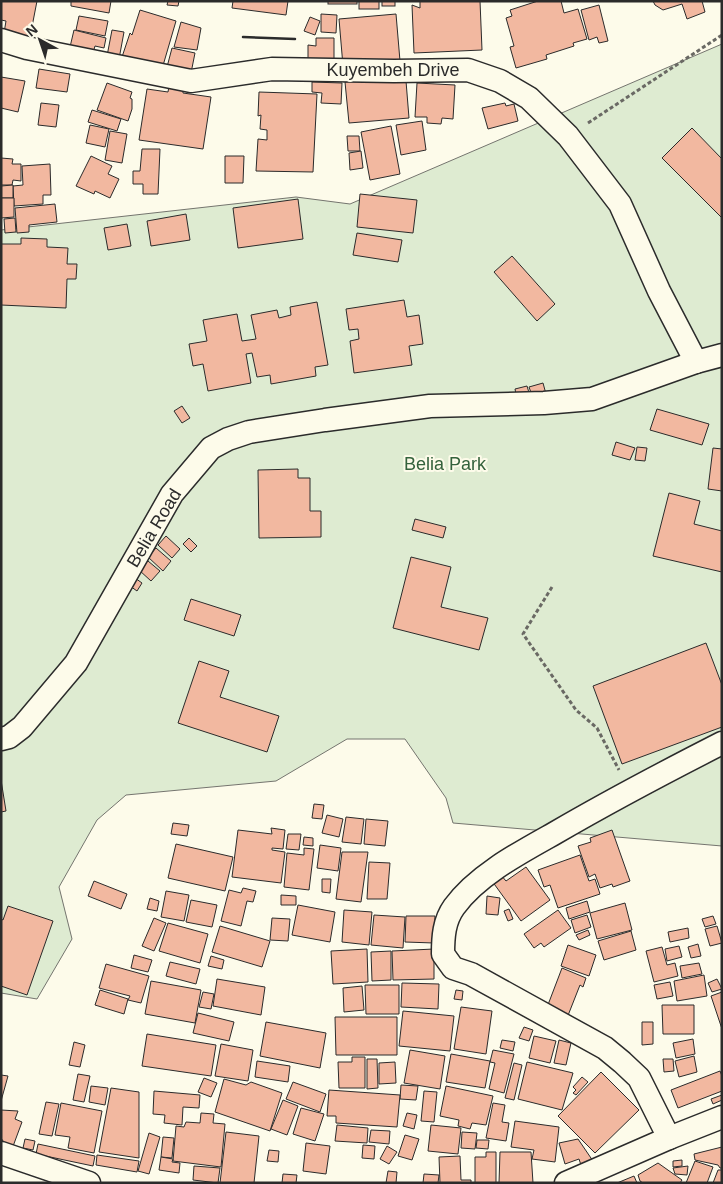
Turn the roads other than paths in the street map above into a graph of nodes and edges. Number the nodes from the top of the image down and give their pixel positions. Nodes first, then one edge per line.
1 (1, 40) edge
2 (722, 355) edge
3 (696, 362) junction
4 (1, 739) edge
5 (722, 743) edge
6 (722, 1117) edge
7 (669, 1138) junction
8 (1, 1153) edge
9 (89, 1183) edge
10 (566, 1183) edge

1 - 3 street, Kuyembeh Drive
2 - 3 street, Belia Road
3 - 4 street, Belia Road
5 - 7 street
6 - 7 street
7 - 10 street
8 - 9 street

